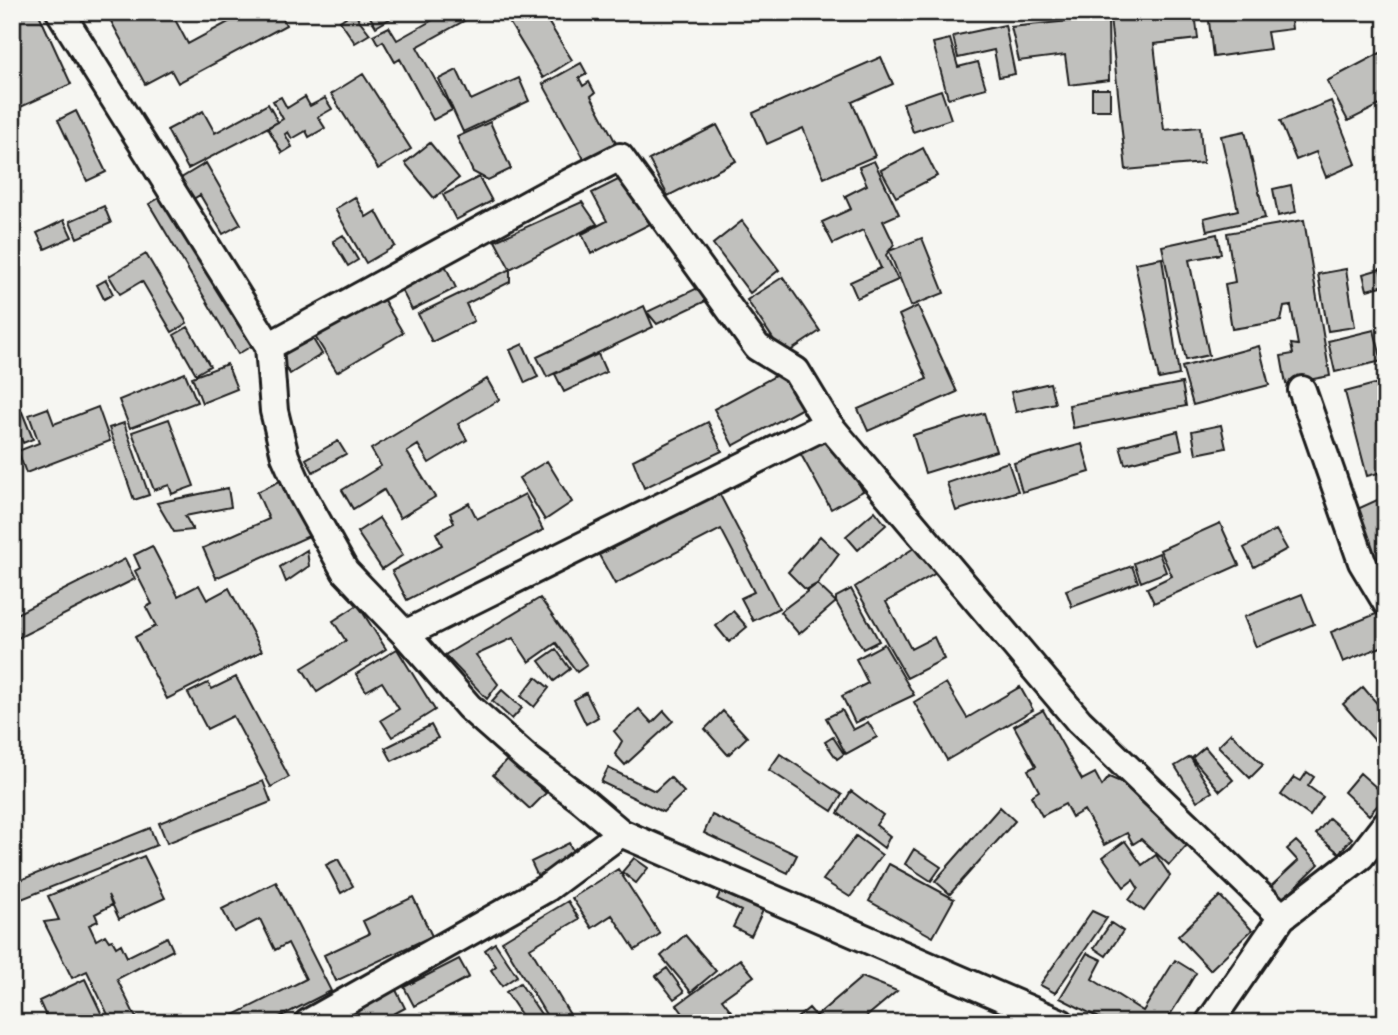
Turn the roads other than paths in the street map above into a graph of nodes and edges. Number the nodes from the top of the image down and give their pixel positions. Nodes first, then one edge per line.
1 (60, 12) edge
2 (269, 346) junction
3 (1302, 390) dead end
4 (828, 424) junction
5 (1386, 602) edge
6 (405, 635) junction
7 (1386, 824) edge
8 (621, 833) junction
9 (1282, 917) junction
10 (308, 1023) edge
11 (1061, 1023) edge
12 (1209, 1023) edge

1 - 2 street
2 - 4 street
2 - 6 street
3 - 5 street
4 - 6 street
4 - 9 street
6 - 8 street
7 - 9 street
8 - 10 street
8 - 11 street
9 - 12 street

